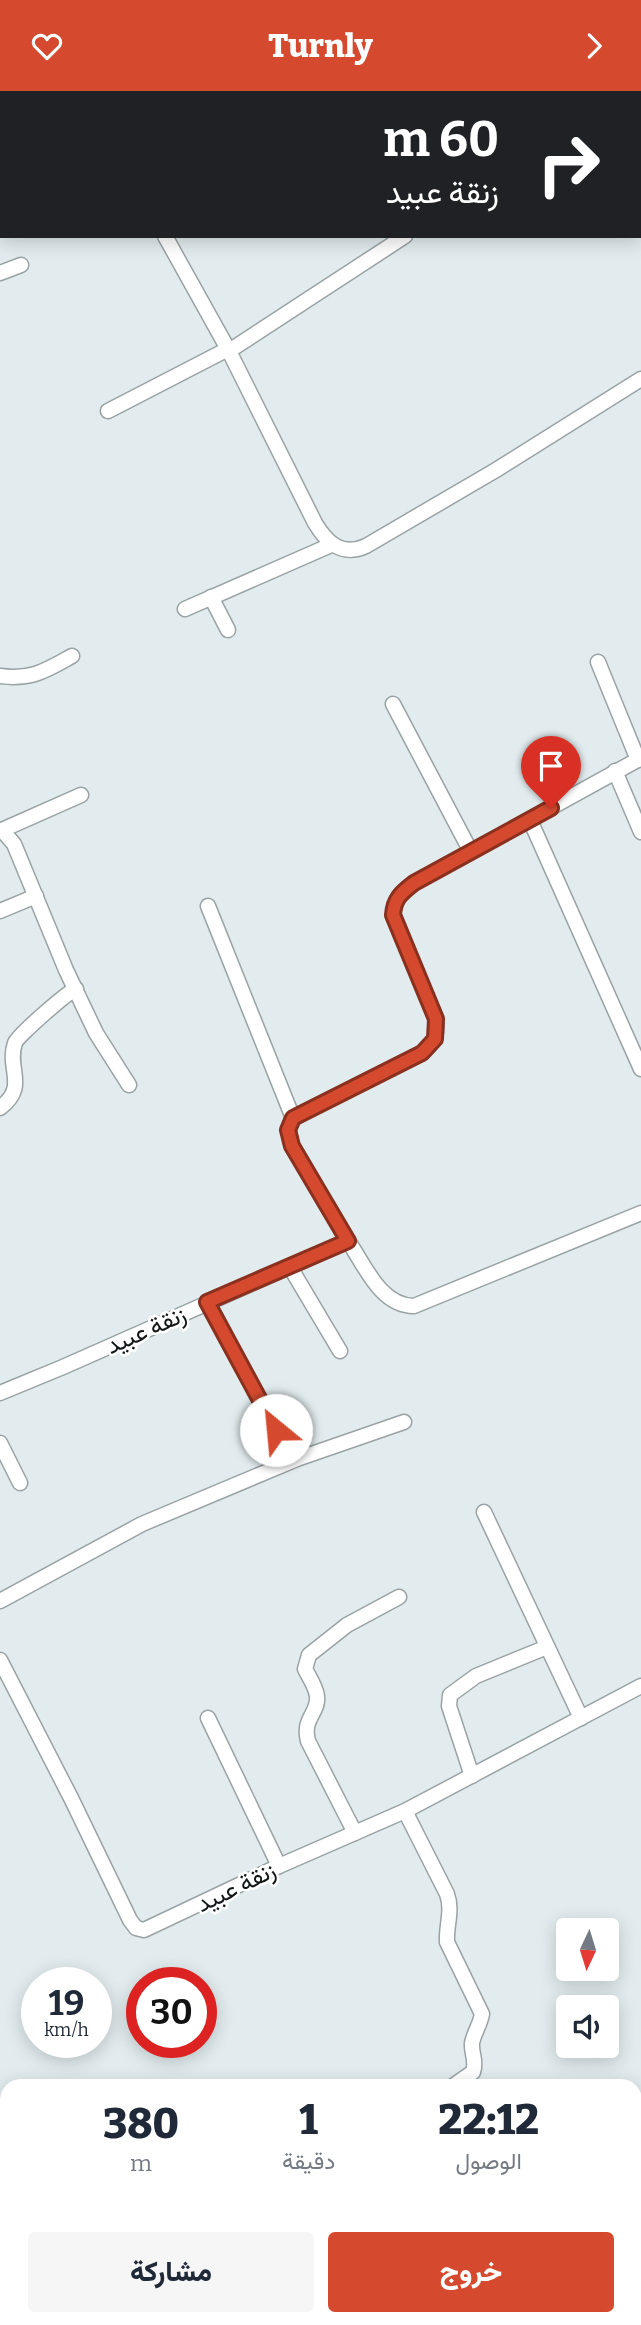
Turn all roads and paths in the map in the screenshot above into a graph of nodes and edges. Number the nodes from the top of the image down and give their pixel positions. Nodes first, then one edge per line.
1 (166, 238) edge
2 (402, 238) edge
3 (21, 265) dead end
4 (0, 273) edge
5 (228, 350) junction
6 (641, 379) edge
7 (108, 411) dead end
8 (331, 545) junction
9 (211, 597) junction
10 (185, 609) dead end
11 (228, 630) dead end
12 (72, 656) dead end
13 (598, 662) dead end
14 (0, 676) edge
15 (393, 704) dead end
16 (639, 759) edge
17 (615, 771) junction
18 (81, 795) dead end
19 (530, 820) junction
20 (1, 831) edge
21 (641, 832) edge
22 (471, 852) junction
23 (36, 896) junction
24 (208, 906) dead end
25 (0, 911) edge
26 (76, 989) junction
27 (641, 1069) edge
28 (129, 1085) dead end
29 (0, 1108) edge
30 (293, 1118) junction
31 (641, 1213) edge
32 (348, 1241) junction
33 (290, 1266) junction
34 (207, 1302) junction
35 (340, 1351) dead end
36 (0, 1393) edge
37 (404, 1422) dead end
38 (276, 1430) dead end
39 (0, 1443) edge
40 (20, 1483) dead end
41 (484, 1513) dead end
42 (399, 1597) dead end
43 (0, 1601) edge
44 (547, 1647) junction
45 (0, 1660) edge
46 (641, 1686) edge
47 (208, 1718) dead end
48 (581, 1718) junction
49 (472, 1776) junction
50 (405, 1811) junction
51 (355, 1833) junction
52 (279, 1866) junction
53 (463, 2079) edge

1 - 5 street
2 - 5 street
3 - 4 street
5 - 7 street
5 - 8 street
6 - 8 street
8 - 9 street
9 - 10 street
9 - 11 street
12 - 14 street
13 - 16 street
15 - 22 street
16 - 17 street
17 - 19 street
17 - 21 street
18 - 20 street
19 - 22 street
19 - 27 street
20 - 23 street
22 - 30 street
23 - 25 street
23 - 26 street
24 - 30 street
26 - 28 street
26 - 29 street
30 - 32 street
31 - 32 street
32 - 33 street, زنقة عبيد
33 - 34 street, زنقة عبيد
33 - 35 street
34 - 36 street, زنقة عبيد
34 - 38 street
37 - 43 street
39 - 40 street
41 - 44 street
42 - 51 street
44 - 48 street
44 - 49 street
45 - 52 street, زنقة عبيد
46 - 48 street, زنقة عبيد
47 - 52 street
48 - 49 street, زنقة عبيد
49 - 50 street, زنقة عبيد
50 - 51 street, زنقة عبيد
50 - 53 street
51 - 52 street, زنقة عبيد

